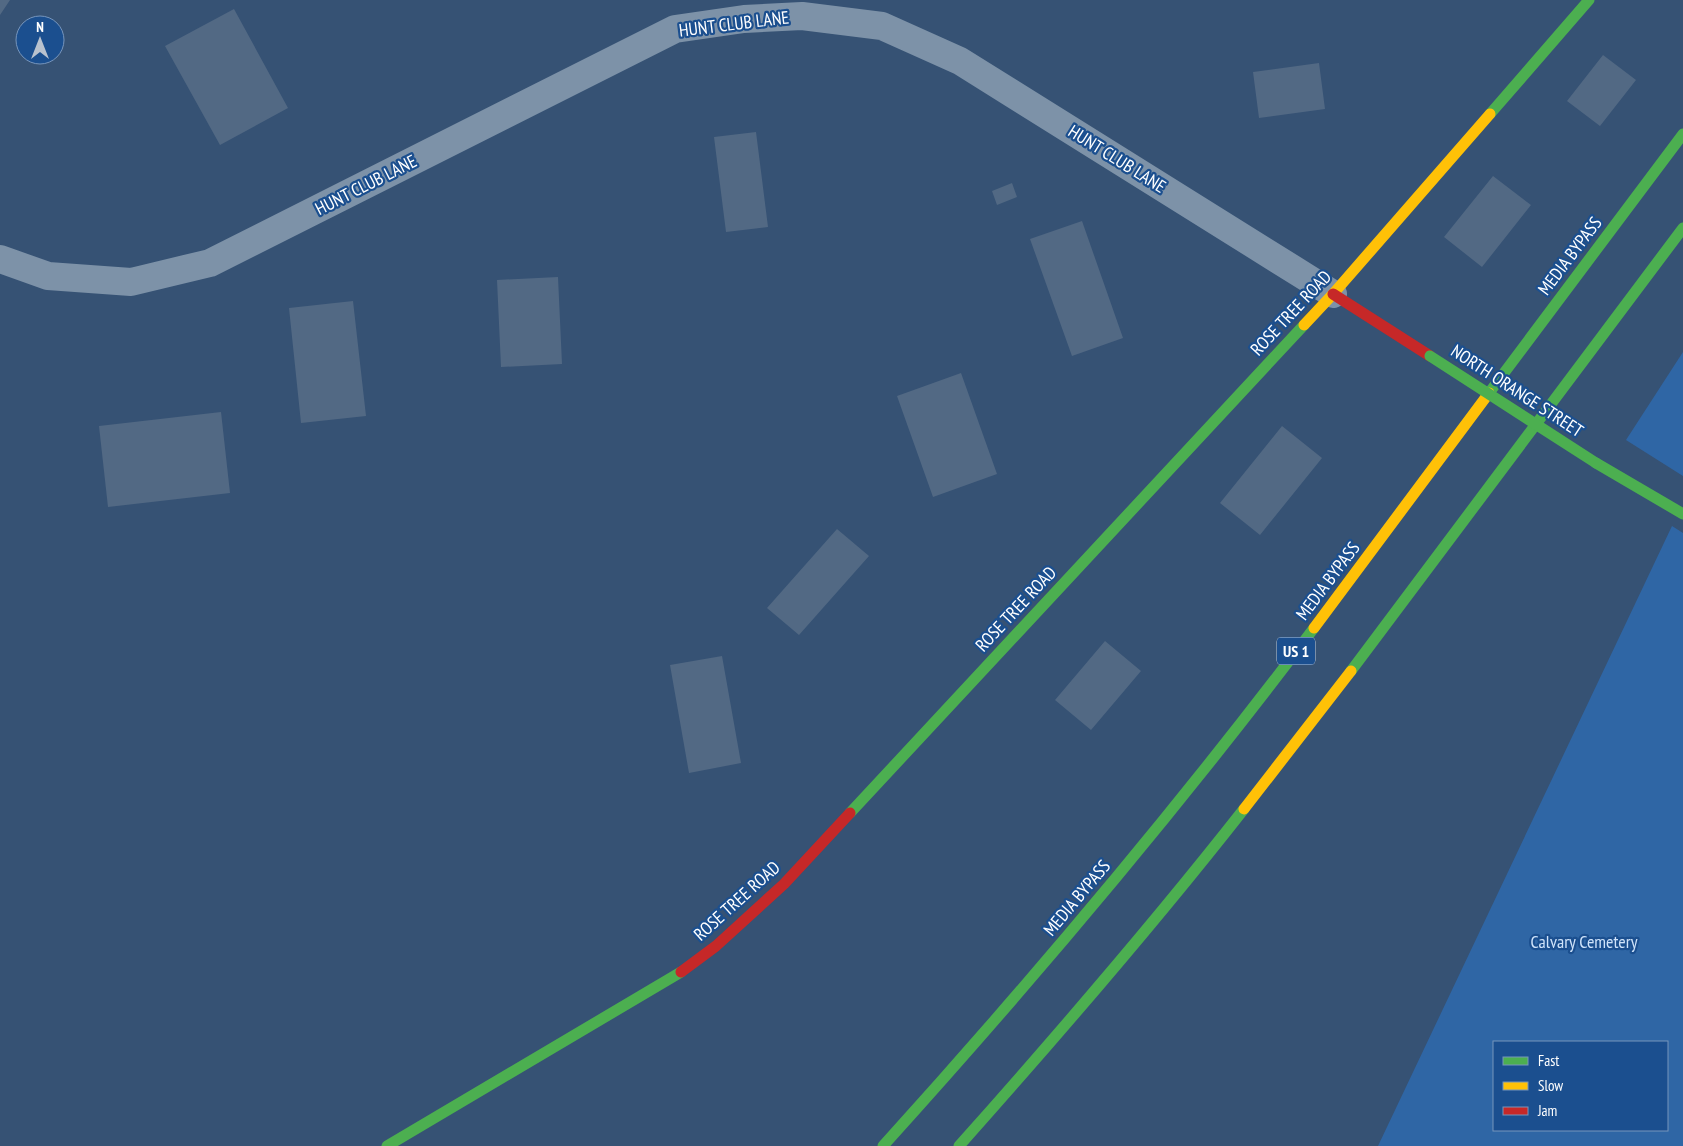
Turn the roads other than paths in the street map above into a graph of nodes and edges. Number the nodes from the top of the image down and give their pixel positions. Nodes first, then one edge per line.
1 (1589, 0) edge
2 (1683, 134) edge
3 (1683, 228) edge
4 (0, 259) edge
5 (1333, 294) junction
6 (1683, 514) edge
7 (387, 1146) edge
8 (883, 1146) edge
9 (959, 1146) edge

1 - 5 main road, ROSE TREE ROAD
2 - 8 main road, MEDIA BYPASS / US 1
3 - 9 main road
4 - 5 street, HUNT CLUB LANE
5 - 6 main road, NORTH ORANGE STREET, bridge
5 - 7 main road, ROSE TREE ROAD

